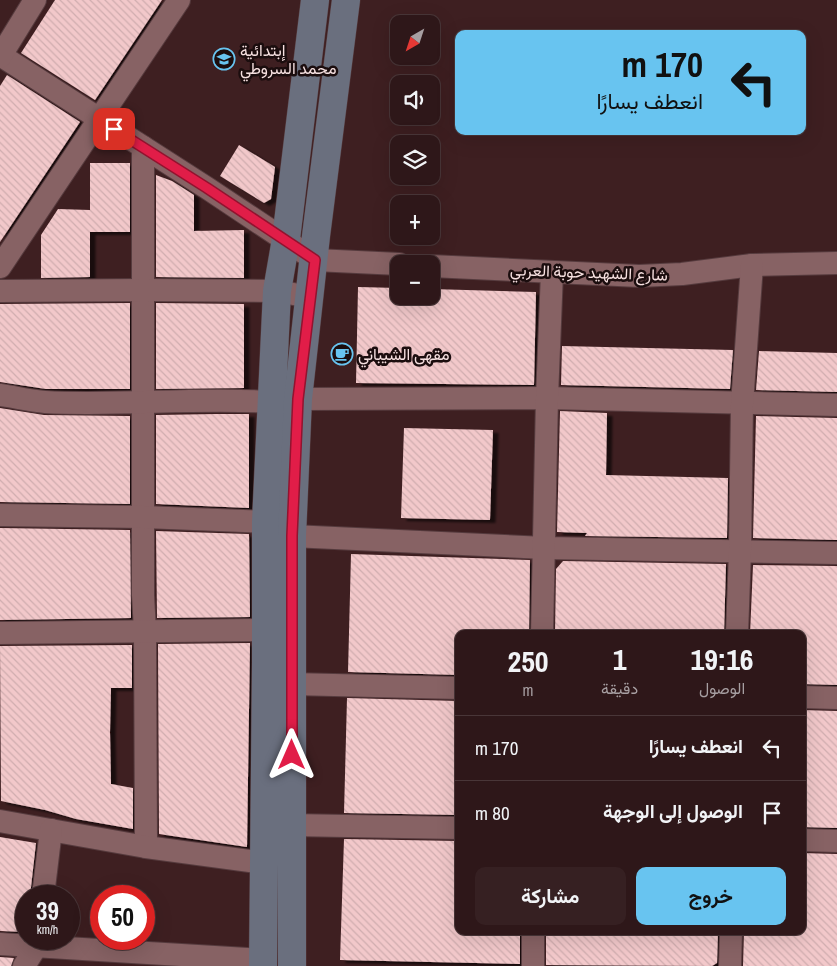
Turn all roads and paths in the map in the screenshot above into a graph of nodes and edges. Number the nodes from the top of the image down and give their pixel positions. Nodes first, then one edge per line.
1 (34, 0) edge
2 (179, 0) edge
3 (315, 0) edge
4 (346, 0) edge
5 (0, 56) edge
6 (100, 119) junction
7 (143, 148) junction
8 (286, 239) junction
9 (315, 260) junction
10 (837, 263) edge
11 (390, 264) edge
12 (752, 265) junction
13 (440, 266) edge
14 (0, 267) edge
15 (552, 272) junction
16 (144, 290) junction
17 (0, 291) edge
18 (277, 291) junction
19 (310, 297) junction
20 (0, 395) edge
21 (547, 398) junction
22 (285, 401) junction
23 (144, 403) junction
24 (742, 404) junction
25 (837, 405) edge
26 (0, 515) edge
27 (144, 517) junction
28 (266, 522) junction
29 (292, 536) junction
30 (545, 548) junction
31 (740, 550) junction
32 (837, 553) edge
33 (266, 630) junction
34 (542, 630) edge
35 (737, 630) edge
36 (145, 632) junction
37 (0, 633) edge
38 (284, 670) junction
39 (455, 688) edge
40 (806, 697) edge
41 (837, 698) edge
42 (0, 821) edge
43 (291, 826) junction
44 (455, 828) edge
45 (51, 830) junction
46 (806, 840) edge
47 (837, 841) edge
48 (146, 847) junction
49 (265, 864) junction
50 (44, 885) edge
51 (533, 935) edge
52 (731, 935) edge
53 (0, 944) edge
54 (15, 944) edge
55 (80, 947) edge
56 (33, 950) edge
57 (263, 963) edge
58 (24, 966) edge
59 (292, 966) edge
60 (533, 966) edge
61 (730, 966) edge

1 - 5 street
2 - 6 street
3 - 8 main road
4 - 9 main road
5 - 6 street
6 - 7 street
6 - 14 street
7 - 8 street
7 - 16 street
8 - 9 street
8 - 18 main road
9 - 11 street
9 - 19 main road
10 - 12 street, شارع الشهيد حوبة العربي
12 - 15 street, شارع الشهيد حوبة العربي
12 - 24 street
13 - 15 street, شارع الشهيد حوبة العربي
15 - 21 street
16 - 17 street
16 - 18 street
16 - 23 street
18 - 19 street
18 - 22 main road
19 - 22 main road
20 - 23 street
21 - 22 street
21 - 24 street
21 - 30 street
22 - 23 street
22 - 28 main road
22 - 29 main road
23 - 27 street
24 - 25 street
24 - 31 street
26 - 27 street
27 - 28 street
27 - 36 street
28 - 33 main road
29 - 30 street
29 - 38 main road
30 - 31 street
30 - 34 street
31 - 32 street
31 - 35 street
33 - 36 street
33 - 38 main road
36 - 37 street
36 - 48 street
38 - 39 street
38 - 43 main road
38 - 49 main road
40 - 41 street
42 - 45 street
43 - 44 street
43 - 59 main road
45 - 48 street
45 - 50 street
46 - 47 street
48 - 49 street
49 - 57 main road
51 - 60 street
52 - 61 street
53 - 54 street
55 - 57 street
56 - 58 street

